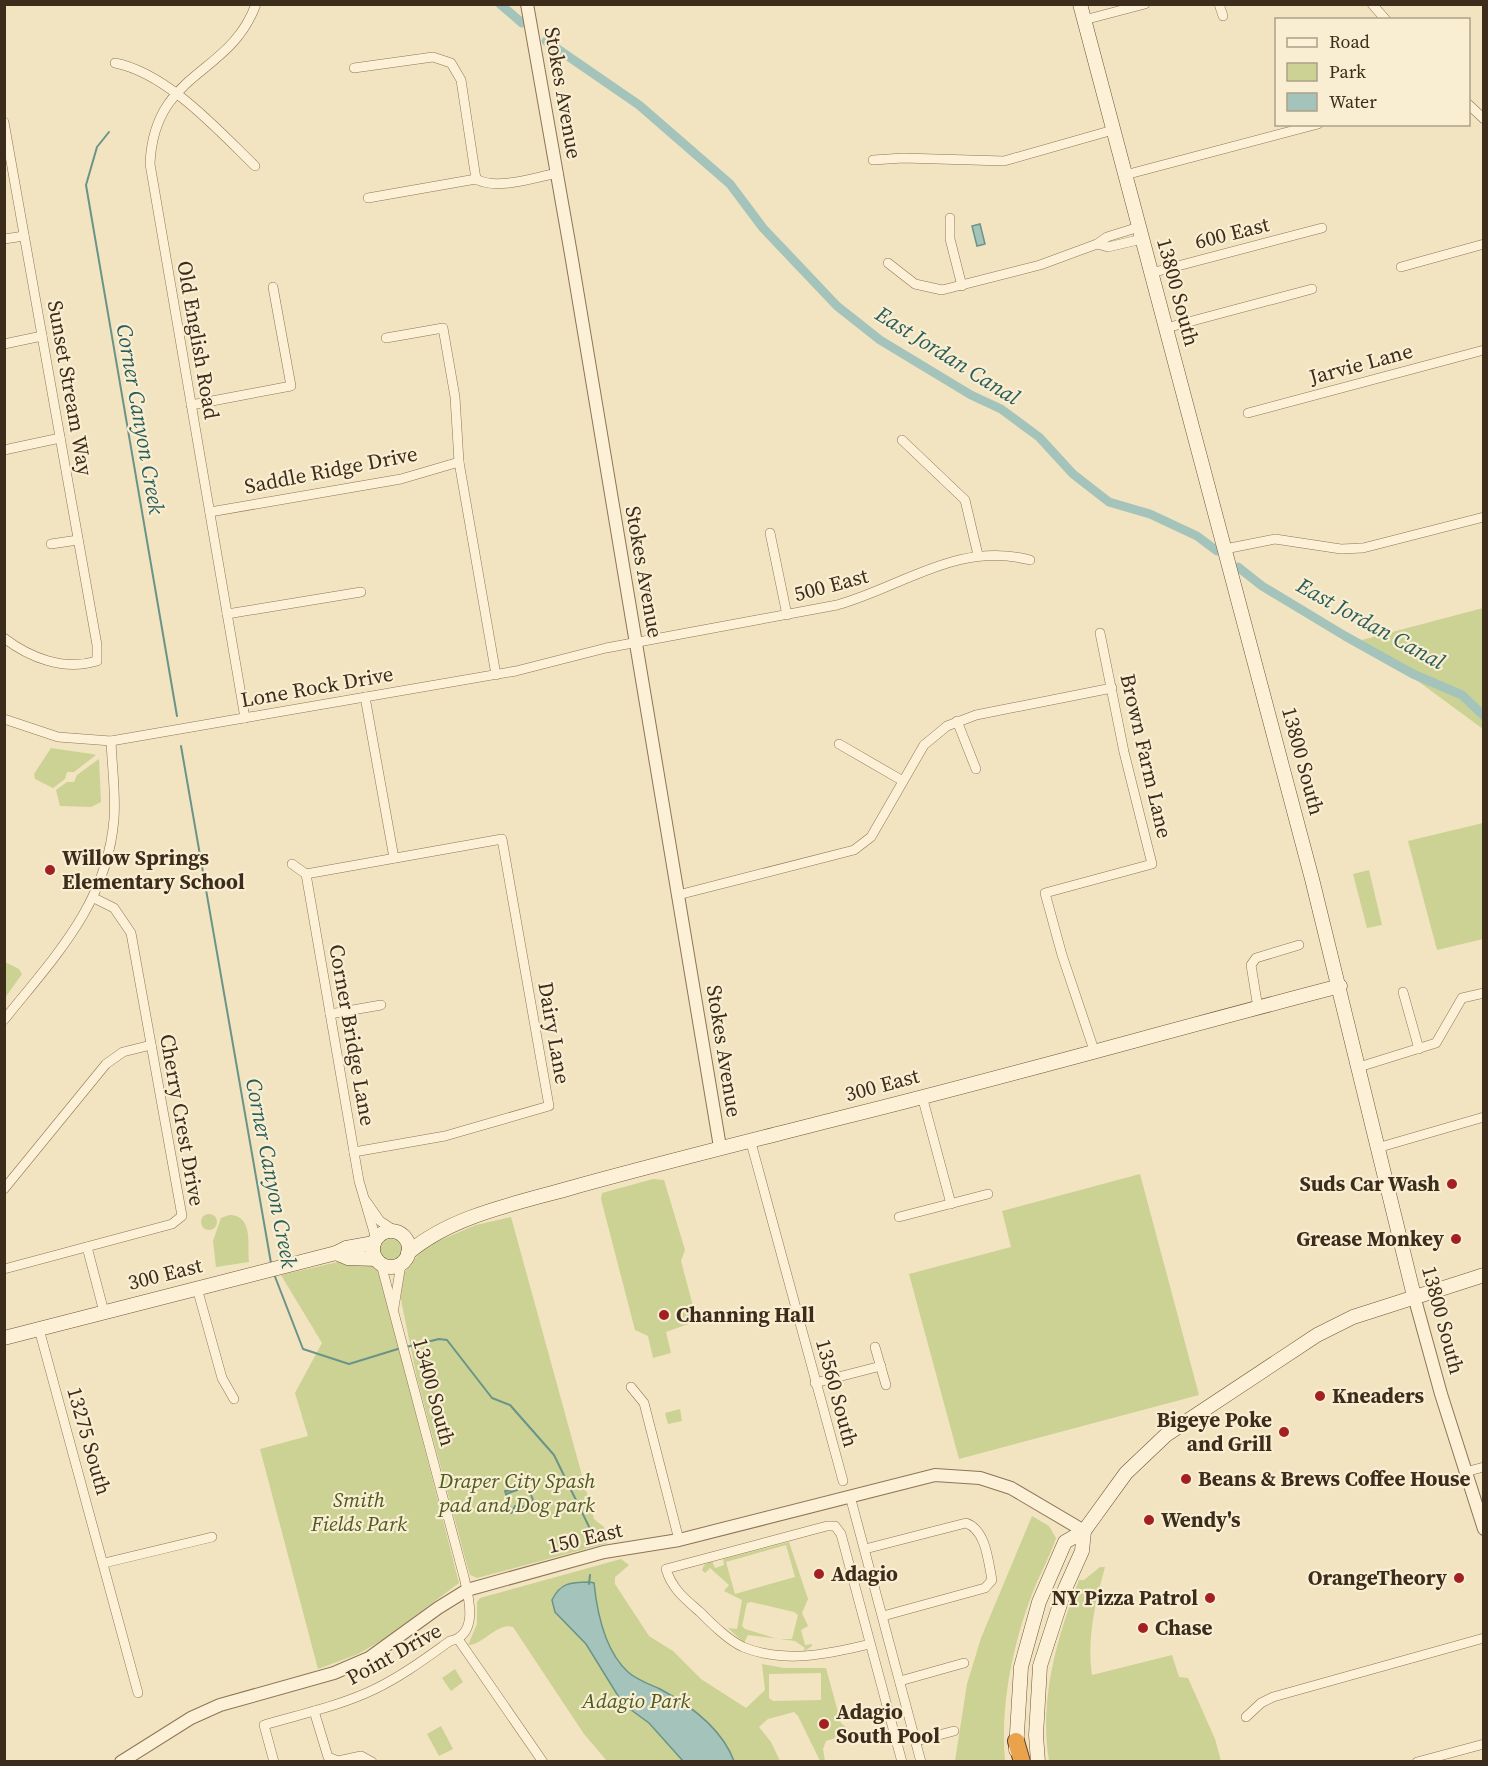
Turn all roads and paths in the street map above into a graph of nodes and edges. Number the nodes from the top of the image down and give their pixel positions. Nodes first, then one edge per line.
1 (256, 4) edge
2 (527, 4) edge
3 (1080, 4) edge
4 (1145, 4) edge
5 (1220, 4) edge
6 (1372, 4) edge
7 (1223, 16) dead end
8 (1384, 18) edge
9 (1084, 20) junction
10 (115, 63) dead end
11 (354, 68) dead end
12 (174, 94) junction
13 (1470, 106) edge
14 (1484, 119) edge
15 (4, 122) edge
16 (1310, 126) edge
17 (1113, 130) junction
18 (873, 160) dead end
19 (255, 166) dead end
20 (558, 173) junction
21 (1125, 175) junction
22 (476, 179) junction
23 (368, 198) dead end
24 (950, 218) dead end
25 (1322, 228) dead end
26 (1141, 233) junction
27 (24, 236) junction
28 (4, 239) edge
29 (1484, 244) edge
30 (888, 262) dead end
31 (1401, 267) dead end
32 (1151, 273) junction
33 (962, 286) junction
34 (273, 287) dead end
35 (1312, 290) dead end
36 (1166, 328) junction
37 (42, 336) junction
38 (386, 338) dead end
39 (4, 344) edge
40 (1484, 350) edge
41 (191, 405) junction
42 (1248, 413) dead end
43 (60, 438) junction
44 (902, 440) dead end
45 (4, 450) edge
46 (459, 462) junction
47 (210, 512) junction
48 (1484, 517) edge
49 (770, 533) dead end
50 (78, 540) junction
51 (51, 544) dead end
52 (1225, 549) junction
53 (978, 555) junction
54 (1030, 560) dead end
55 (361, 592) dead end
56 (227, 614) junction
57 (787, 615) junction
58 (1100, 633) dead end
59 (4, 638) edge
60 (637, 642) junction
61 (496, 675) junction
62 (1112, 688) junction
63 (365, 698) junction
64 (245, 718) junction
65 (4, 719) edge
66 (957, 721) junction
67 (111, 741) junction
68 (839, 744) dead end
69 (976, 769) dead end
70 (903, 781) junction
71 (394, 858) junction
72 (292, 864) dead end
73 (306, 874) junction
74 (678, 895) junction
75 (94, 898) junction
76 (1299, 945) dead end
77 (1340, 986) junction
78 (1403, 992) dead end
79 (1484, 993) edge
80 (381, 1005) dead end
81 (1258, 1008) junction
82 (330, 1014) junction
83 (4, 1020) edge
84 (151, 1045) junction
85 (1419, 1048) junction
86 (1094, 1050) junction
87 (1359, 1067) junction
88 (922, 1096) junction
89 (1484, 1117) edge
90 (750, 1139) junction
91 (720, 1147) junction
92 (1377, 1148) junction
93 (354, 1152) junction
94 (4, 1189) edge
95 (988, 1194) dead end
96 (366, 1201) junction
97 (951, 1204) junction
98 (899, 1217) dead end
99 (437, 1232) junction
100 (399, 1234) junction
101 (375, 1241) junction
102 (87, 1246) junction
103 (336, 1253) junction
104 (405, 1259) junction
105 (379, 1262) junction
106 (4, 1269) edge
107 (1484, 1275) edge
108 (197, 1288) junction
109 (1414, 1296) junction
110 (394, 1307) junction
111 (104, 1312) junction
112 (39, 1329) junction
113 (4, 1338) edge
114 (875, 1347) dead end
115 (881, 1366) junction
116 (815, 1383) junction
117 (886, 1385) dead end
118 (631, 1387) dead end
119 (234, 1399) dead end
120 (1484, 1467) edge
121 (1465, 1472) junction
122 (843, 1481) dead end
123 (850, 1496) junction
124 (1484, 1529) edge
125 (1084, 1531) junction
126 (212, 1538) dead end
127 (679, 1540) junction
128 (865, 1549) junction
129 (104, 1563) junction
130 (467, 1590) junction
131 (883, 1616) junction
132 (1484, 1638) edge
133 (458, 1639) junction
134 (870, 1644) junction
135 (964, 1663) dead end
136 (900, 1681) junction
137 (138, 1693) dead end
138 (314, 1711) junction
139 (1246, 1717) dead end
140 (954, 1731) dead end
141 (916, 1741) junction
142 (1016, 1741) joint
143 (1484, 1744) edge
144 (121, 1761) edge
145 (274, 1761) edge
146 (372, 1761) edge
147 (543, 1761) edge
148 (902, 1761) edge
149 (921, 1761) edge
150 (1019, 1761) edge
151 (1038, 1761) edge
152 (1417, 1761) edge

1 - 12 street, Old English Road
2 - 20 street, Stokes Avenue
3 - 9 main road, 13800 South
4 - 9 street
5 - 7 street
6 - 8 street
9 - 17 main road, 13800 South
10 - 12 street
11 - 22 street
12 - 19 street
12 - 41 street, Old English Road
13 - 14 street
15 - 27 street, Sunset Stream Way
16 - 21 street
17 - 18 street
17 - 21 main road, 13800 South
20 - 22 street
20 - 60 street, Stokes Avenue
21 - 26 main road, 13800 South
22 - 23 street
24 - 33 street
25 - 32 street, 600 East
26 - 32 main road, 13800 South
26 - 33 street
27 - 28 street
27 - 37 street, Sunset Stream Way
29 - 31 street
30 - 33 street
32 - 36 main road, 13800 South
34 - 41 street
35 - 36 street
36 - 52 main road, 13800 South
37 - 39 street
37 - 43 street, Sunset Stream Way
38 - 46 street
40 - 42 street, Jarvie Lane
41 - 47 street, Old English Road
43 - 45 street
43 - 50 street, Sunset Stream Way
44 - 53 street
46 - 47 street, Saddle Ridge Drive
46 - 61 street
47 - 56 street, Old English Road
48 - 52 street
49 - 57 street
50 - 51 street
50 - 59 street, Sunset Stream Way
52 - 77 main road, 13800 South
53 - 54 street, 500 East
53 - 57 street, 500 East
55 - 56 street
56 - 64 street, Old English Road
57 - 60 street, 500 East
58 - 62 street, Brown Farm Lane
60 - 61 street, Lone Rock Drive
60 - 74 street, Stokes Avenue
61 - 63 street, Lone Rock Drive
62 - 66 street
62 - 86 street, Brown Farm Lane
63 - 64 street, Lone Rock Drive
63 - 71 street
64 - 67 street, Lone Rock Drive
65 - 67 street, Lone Rock Drive
66 - 69 street
66 - 70 street
67 - 75 street
68 - 70 street
70 - 74 street
71 - 73 street
71 - 93 street, Dairy Lane
72 - 73 street
73 - 82 street, Corner Bridge Lane
74 - 91 street, Stokes Avenue
75 - 83 street
75 - 84 street, Cherry Crest Drive
76 - 81 street
77 - 81 main road, 300 East
77 - 87 main road, 13800 South
78 - 85 street
79 - 85 street
80 - 82 street
81 - 86 main road, 300 East
82 - 93 street, Corner Bridge Lane
84 - 94 street
84 - 102 street, Cherry Crest Drive
85 - 87 street
86 - 88 main road, 300 East
87 - 92 main road, 13800 South
88 - 90 main road, 300 East
88 - 97 street
89 - 92 street
90 - 91 main road, 300 East
90 - 116 street, 13560 South
91 - 99 main road, 300 East
92 - 109 main road, 13800 South
93 - 96 street, Corner Bridge Lane
95 - 97 street
96 - 100 street, Corner Bridge Lane
96 - 101 street, Corner Bridge Lane
97 - 98 street
99 - 100 main road, 300 East
99 - 104 main road, 300 East
100 - 101 main road
100 - 104 main road
101 - 103 main road, 300 East
101 - 105 main road
102 - 106 street, Cherry Crest Drive
102 - 111 street
103 - 105 main road, 300 East
103 - 108 main road, 300 East
104 - 105 main road
104 - 110 street, 13400 South
105 - 110 street, 13400 South
107 - 109 main road
108 - 111 main road, 300 East
108 - 119 street
109 - 121 street, 13800 South
109 - 125 main road
110 - 130 street, 13400 South
111 - 112 main road, 300 East
112 - 113 main road, 300 East
112 - 129 street, 13275 South
114 - 115 street
115 - 116 street
115 - 117 street
116 - 122 street, 13560 South
118 - 127 street
120 - 121 street
121 - 124 street, 13800 South
123 - 125 street, 150 East
123 - 127 street, 150 East
123 - 128 street
125 - 142 main road
125 - 151 main road
126 - 129 street
127 - 130 street, 150 East
128 - 131 street
128 - 131 street
129 - 137 street, 13275 South
130 - 133 street, Point Drive
130 - 144 street, 150 East
131 - 136 street
132 - 139 street
133 - 138 street, Point Drive
133 - 147 street
134 - 134 street
134 - 148 street
135 - 136 street
136 - 141 street
138 - 145 street, Point Drive
138 - 146 street
140 - 141 street
141 - 149 street
142 - 150 highway
143 - 152 street

